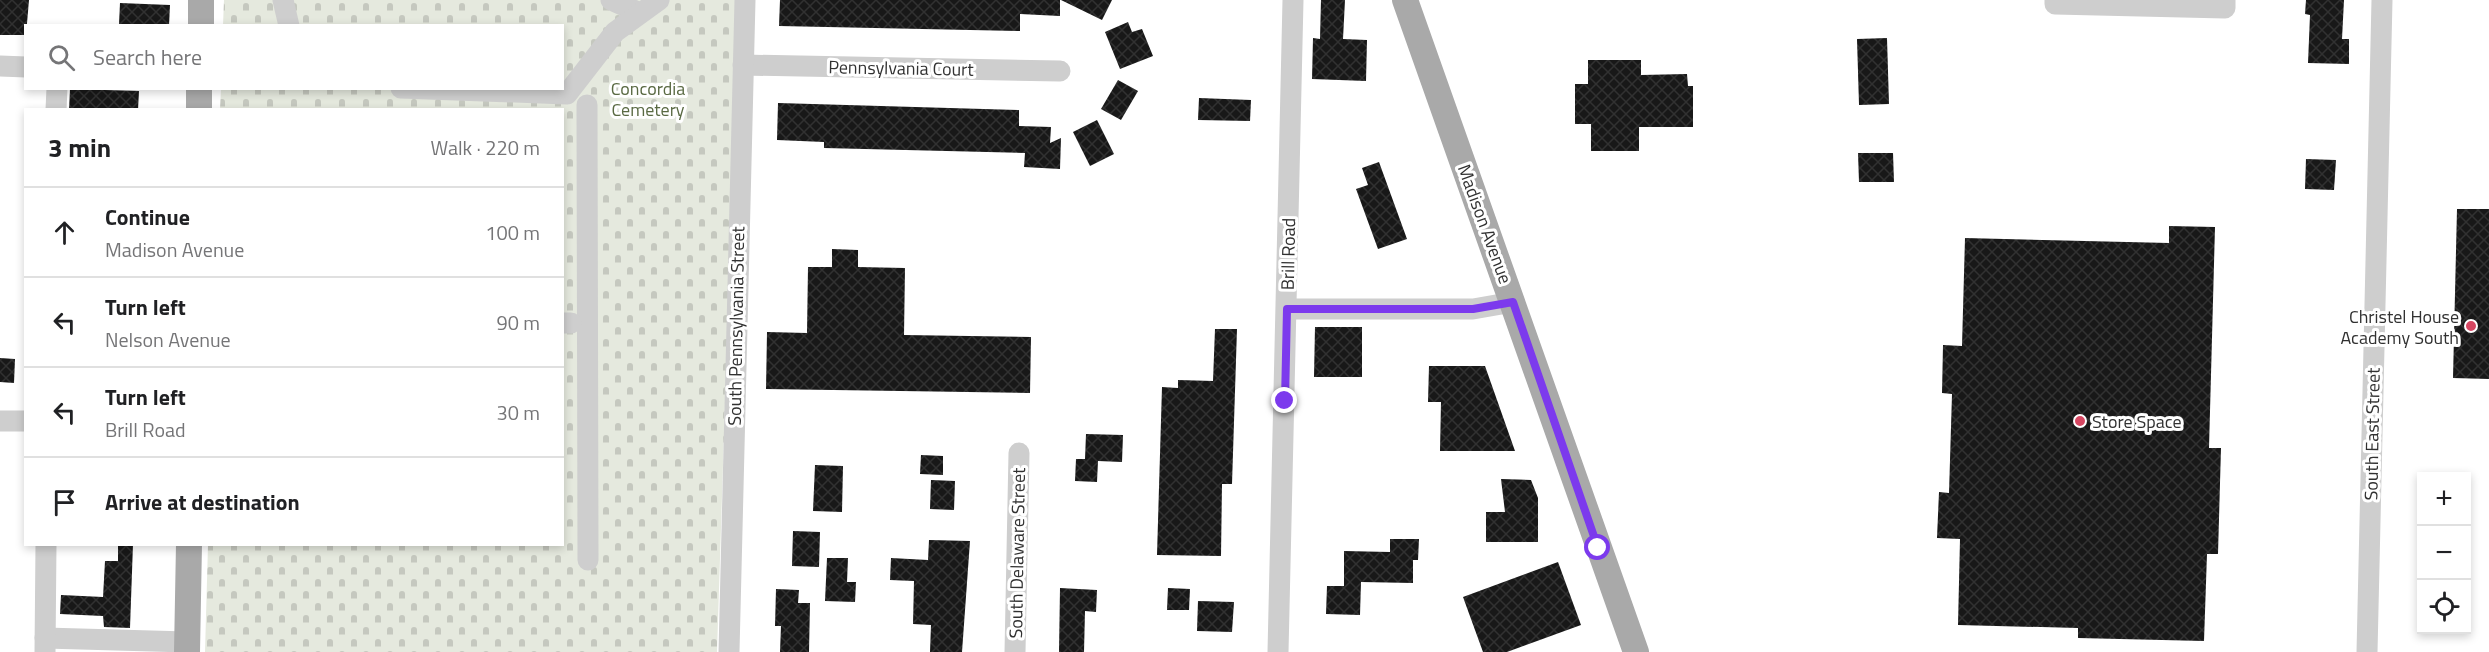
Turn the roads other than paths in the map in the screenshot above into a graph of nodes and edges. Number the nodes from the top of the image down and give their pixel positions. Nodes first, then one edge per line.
1 (201, 0) edge
2 (283, 0) edge
3 (611, 0) edge
4 (660, 0) edge
5 (745, 0) edge
6 (1293, 0) edge
7 (1405, 0) edge
8 (2055, 0) edge
9 (2225, 0) edge
10 (2382, 0) edge
11 (2141, 3) edge
12 (640, 13) junction
13 (201, 24) edge
14 (289, 24) edge
15 (743, 65) junction
16 (0, 66) edge
17 (587, 66) junction
18 (24, 67) edge
19 (1060, 71) dead end
20 (57, 90) edge
21 (199, 90) edge
22 (456, 90) edge
23 (567, 94) junction
24 (587, 105) junction
25 (56, 108) edge
26 (199, 108) edge
27 (587, 301) junction
28 (1513, 302) junction
29 (1287, 309) junction
30 (567, 323) edge
31 (587, 344) junction
32 (0, 421) edge
33 (24, 421) edge
34 (1019, 453) dead end
35 (46, 546) edge
36 (189, 546) edge
37 (588, 560) dead end
38 (45, 645) edge
39 (187, 647) edge
40 (729, 652) edge
41 (1015, 652) edge
42 (1278, 652) edge
43 (1635, 652) edge
44 (2367, 652) edge

1 - 13 main road
2 - 14 street
3 - 12 street
4 - 12 street
5 - 15 street, South Pennsylvania Street
6 - 29 street, Brill Road
7 - 28 main road, Madison Avenue
8 - 11 street
9 - 11 street
10 - 44 street, South East Street
12 - 17 street
15 - 19 street, Pennsylvania Court
15 - 40 street, South Pennsylvania Street
16 - 18 street
17 - 23 street
17 - 24 street
20 - 25 street
21 - 26 main road
22 - 23 street
23 - 24 street
24 - 27 street
27 - 30 street
27 - 31 street
28 - 29 street
28 - 43 main road, Madison Avenue
29 - 42 street, Brill Road
30 - 31 street
31 - 37 street
32 - 33 street
34 - 41 street, South Delaware Street
35 - 38 street
36 - 39 main road
38 - 39 street

